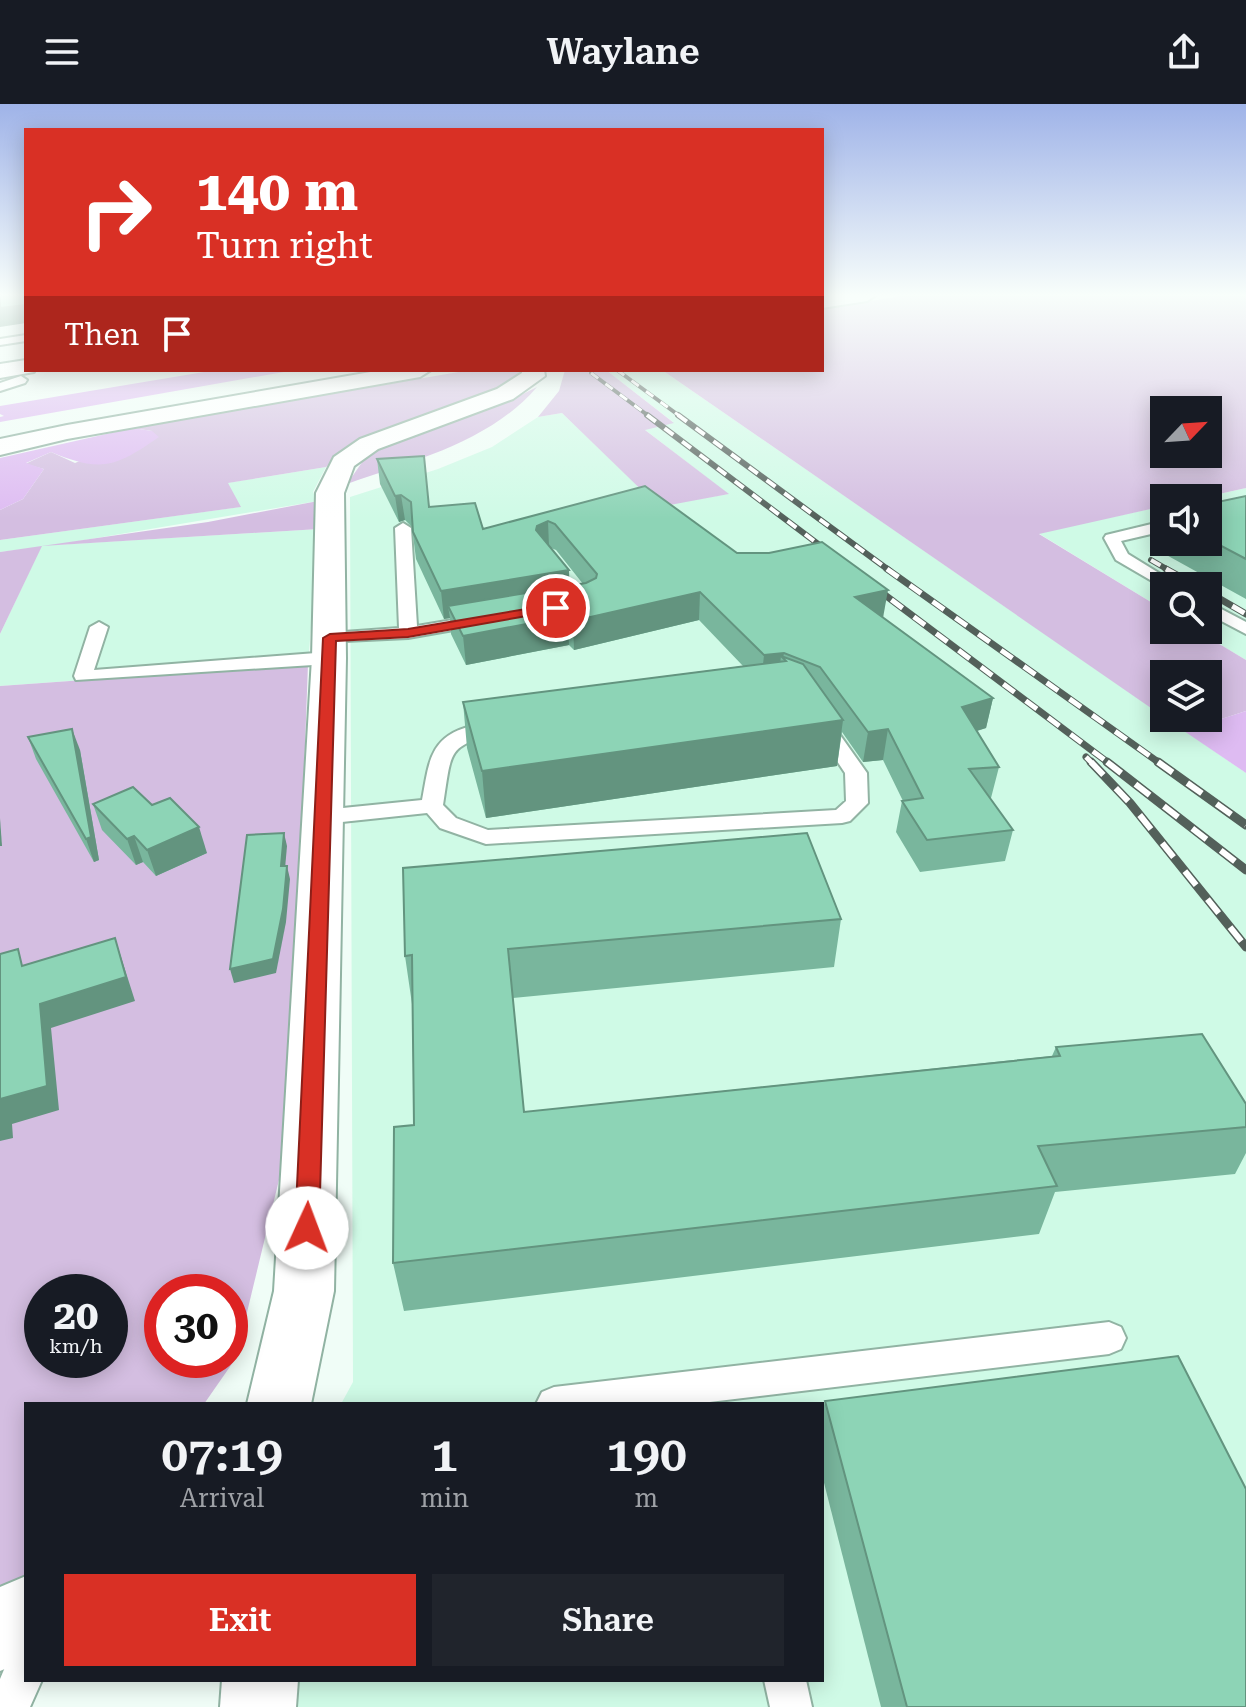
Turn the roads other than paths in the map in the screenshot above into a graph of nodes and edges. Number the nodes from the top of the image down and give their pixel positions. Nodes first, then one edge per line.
1 (16, 372) edge
2 (330, 372) edge
3 (409, 372) edge
4 (533, 372) edge
5 (0, 387) edge
6 (0, 432) edge
7 (0, 447) edge
8 (403, 528) dead end
9 (1150, 529) edge
10 (1150, 573) edge
11 (1222, 615) edge
12 (497, 618) edge
13 (99, 627) dead end
14 (1246, 629) edge
15 (408, 633) junction
16 (330, 648) junction
17 (807, 702) edge
18 (517, 725) edge
19 (432, 806) junction
20 (323, 817) junction
21 (1109, 1338) dead end
22 (723, 1395) edge
23 (279, 1402) edge
24 (592, 1402) edge
25 (24, 1615) edge
26 (0, 1634) edge
27 (24, 1673) edge
28 (260, 1682) edge
29 (785, 1682) edge
30 (9, 1707) edge
31 (258, 1707) edge
32 (791, 1707) edge

1 - 5 lane
2 - 6 street
3 - 7 street
4 - 16 street
8 - 15 lane
9 - 10 lane
11 - 14 lane
12 - 15 lane
13 - 16 lane
15 - 16 lane
16 - 20 street
17 - 19 lane
18 - 19 lane
19 - 20 lane
20 - 23 street
21 - 22 lane
22 - 24 lane
25 - 26 street
27 - 30 lane
28 - 31 street
29 - 32 lane

